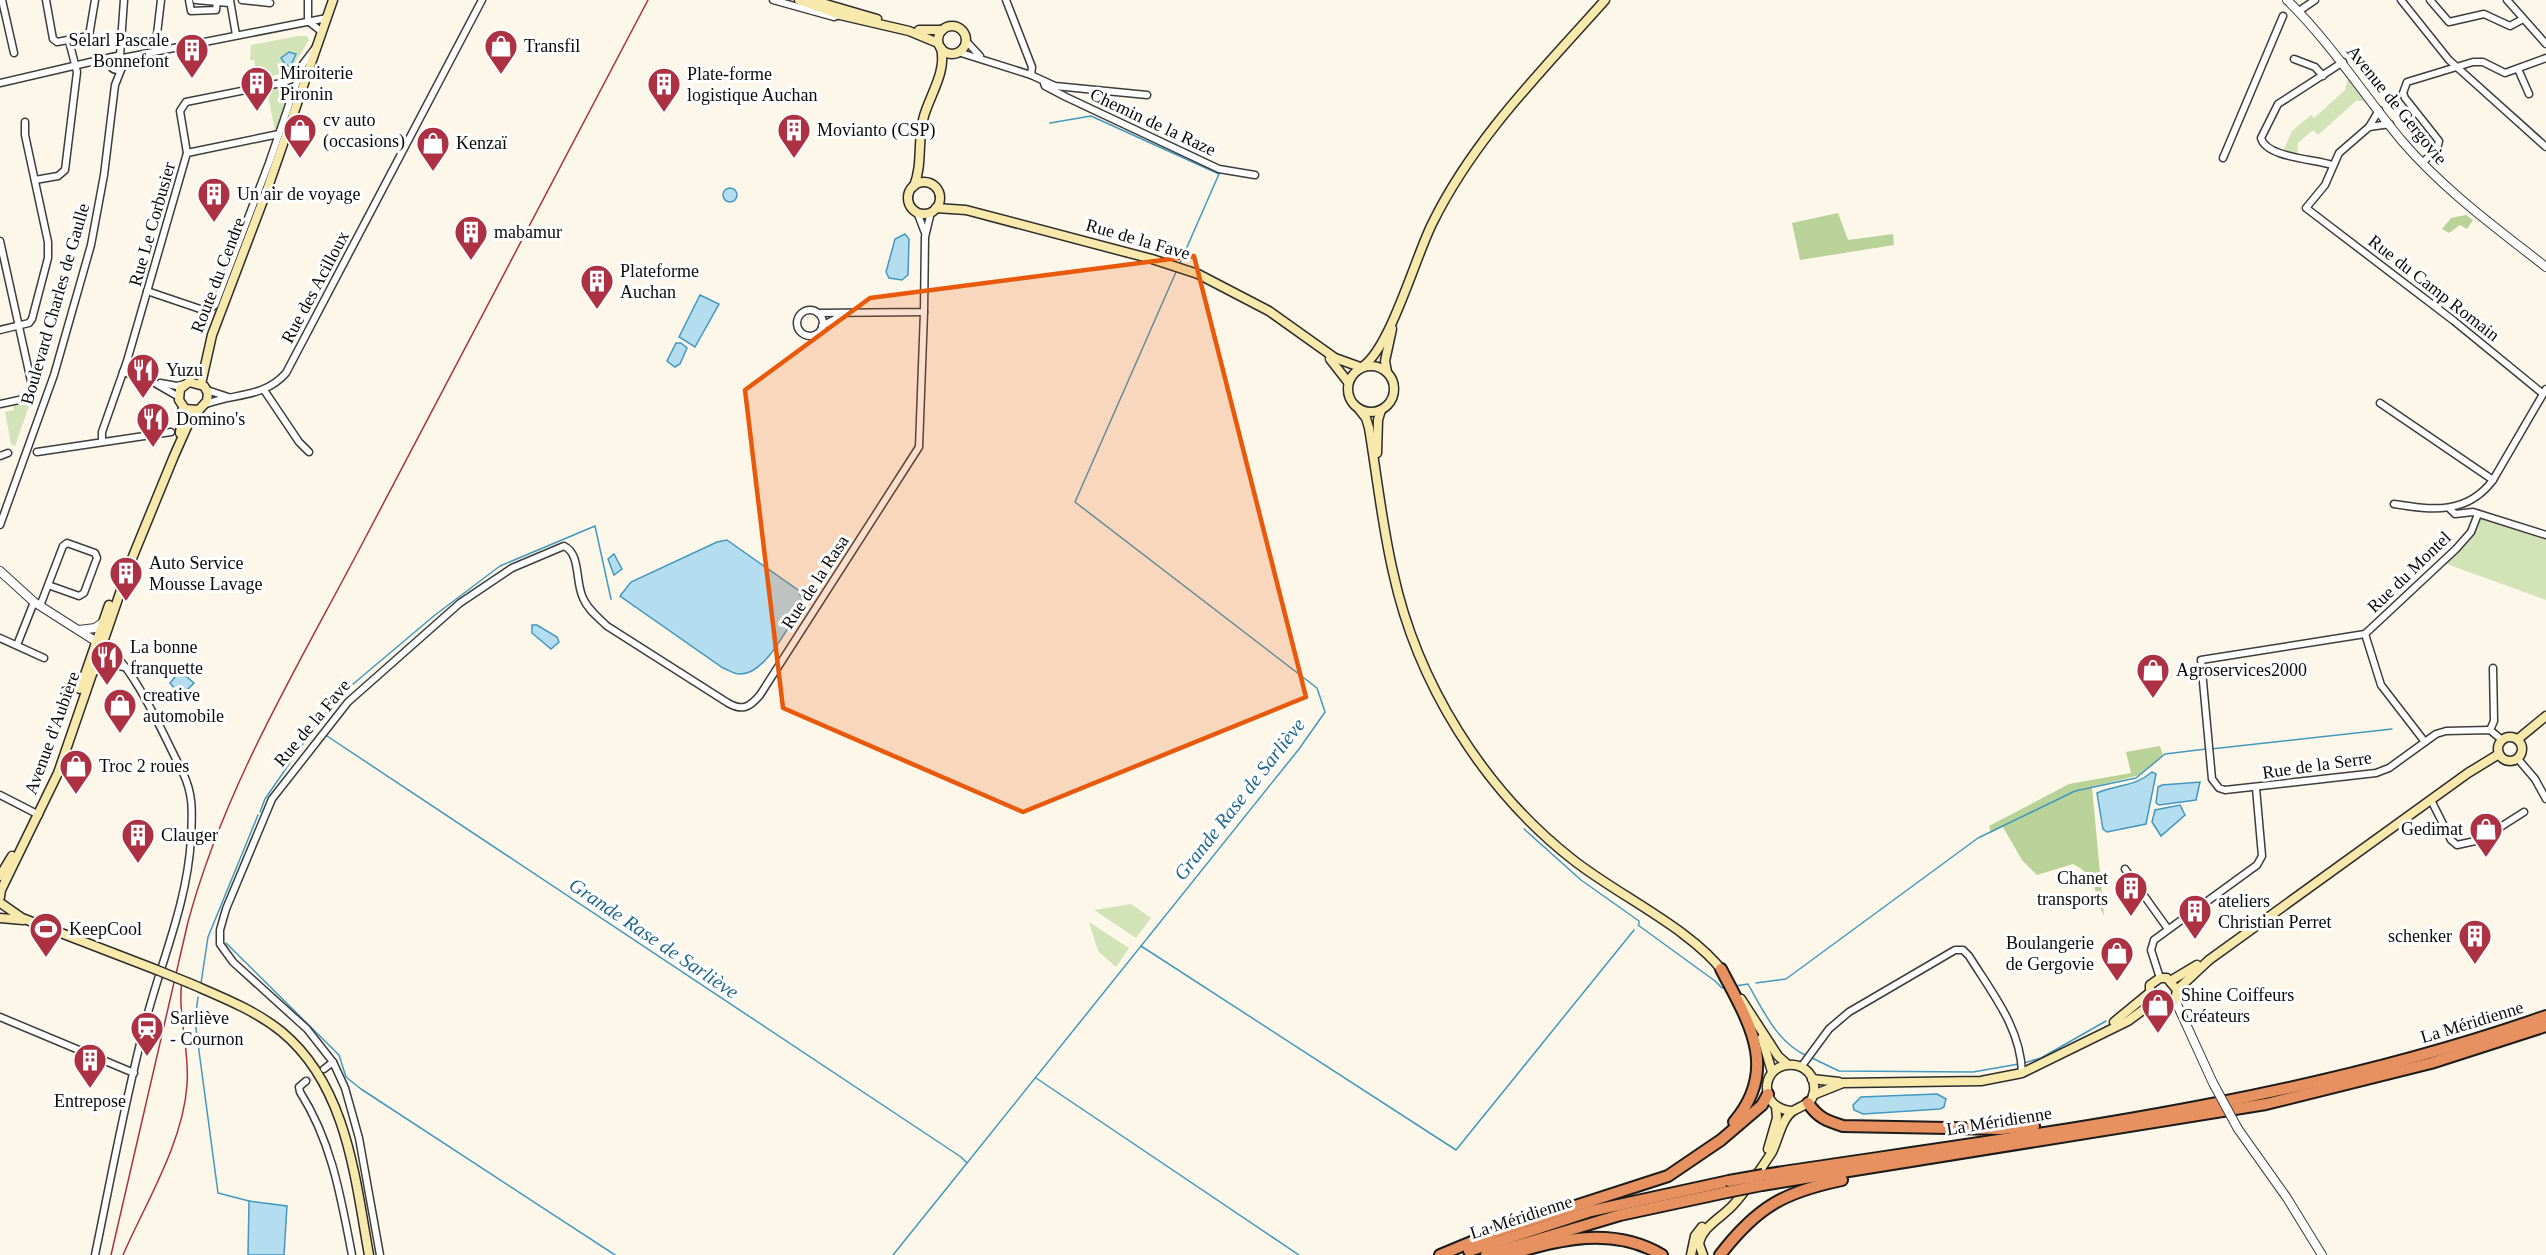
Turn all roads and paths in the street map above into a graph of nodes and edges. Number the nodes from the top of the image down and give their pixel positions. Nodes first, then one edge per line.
1 (2, 0) edge
2 (46, 0) edge
3 (95, 0) edge
4 (124, 0) edge
5 (161, 0) edge
6 (189, 0) edge
7 (196, 0) edge
8 (242, 0) edge
9 (308, 0) edge
10 (333, 0) edge
11 (482, 0) edge
12 (773, 0) edge
13 (799, 0) edge
14 (810, 0) edge
15 (1006, 0) edge
16 (1605, 0) edge
17 (2287, 0) edge
18 (2316, 0) edge
19 (2401, 0) edge
20 (2430, 0) edge
21 (2507, 0) edge
22 (229, 1) edge
23 (217, 2) junction
24 (270, 3) dead end
25 (2299, 11) junction
26 (840, 15) junction
27 (2283, 16) dead end
28 (327, 18) junction
29 (2523, 19) junction
30 (309, 21) junction
31 (883, 21) junction
32 (942, 30) junction
33 (322, 32) junction
34 (236, 35) junction
35 (69, 41) junction
36 (966, 41) junction
37 (318, 44) junction
38 (2546, 44) edge
39 (940, 46) junction
40 (155, 51) junction
41 (14, 53) dead end
42 (957, 53) junction
43 (118, 55) junction
44 (133, 56) junction
45 (2546, 58) edge
46 (2294, 59) dead end
47 (985, 60) junction
48 (100, 62) junction
49 (2343, 62) junction
50 (2455, 66) junction
51 (111, 67) junction
52 (75, 68) junction
53 (123, 68) junction
54 (2518, 69) junction
55 (1031, 75) junction
56 (2323, 76) junction
57 (299, 77) junction
58 (0, 83) edge
59 (281, 83) junction
60 (1044, 83) junction
61 (115, 85) junction
62 (935, 85) junction
63 (293, 94) junction
64 (2529, 94) dead end
65 (1147, 95) dead end
66 (2379, 110) junction
67 (26, 122) dead end
68 (2390, 124) junction
69 (2369, 127) junction
70 (279, 134) junction
71 (259, 140) junction
72 (2546, 147) edge
73 (273, 152) junction
74 (188, 153) junction
75 (920, 153) junction
76 (2223, 158) dead end
77 (2422, 163) junction
78 (2332, 165) junction
79 (1255, 175) dead end
80 (35, 180) junction
81 (929, 183) junction
82 (914, 186) junction
83 (940, 196) junction
84 (934, 210) junction
85 (966, 210) junction
86 (917, 212) junction
87 (925, 237) junction
88 (0, 241) edge
89 (2546, 267) edge
90 (147, 291) junction
91 (1398, 308) junction
92 (818, 312) junction
93 (924, 312) junction
94 (849, 313) junction
95 (18, 326) junction
96 (822, 326) junction
97 (1291, 326) junction
98 (0, 330) edge
99 (205, 358) junction
100 (1361, 367) junction
101 (123, 372) junction
102 (1388, 372) junction
103 (153, 382) junction
104 (1348, 382) junction
105 (187, 383) junction
106 (204, 387) junction
107 (264, 390) junction
108 (2544, 391) edge
109 (179, 397) junction
110 (231, 398) junction
111 (2380, 403) dead end
112 (0, 404) edge
113 (206, 404) junction
114 (183, 407) junction
115 (1359, 409) junction
116 (198, 410) junction
117 (1381, 410) junction
118 (171, 432) dead end
119 (102, 442) junction
120 (37, 452) dead end
121 (309, 452) dead end
122 (8, 453) dead end
123 (0, 456) edge
124 (174, 456) junction
125 (2493, 480) junction
126 (1379, 486) junction
127 (2394, 504) dead end
128 (2450, 509) junction
129 (2478, 514) junction
130 (0, 525) edge
131 (2546, 535) edge
132 (131, 561) junction
133 (0, 571) edge
134 (48, 585) junction
135 (37, 604) junction
136 (102, 623) junction
137 (608, 626) joint
138 (77, 630) junction
139 (2365, 634) junction
140 (0, 638) edge
141 (98, 643) junction
142 (17, 645) junction
143 (44, 658) dead end
144 (125, 667) junction
145 (2493, 669) dead end
146 (90, 676) junction
147 (2546, 716) edge
148 (2490, 730) junction
149 (2518, 739) junction
150 (2502, 740) junction
151 (2425, 742) junction
152 (2499, 754) junction
153 (2518, 759) junction
154 (2256, 788) junction
155 (0, 795) edge
156 (2546, 799) edge
157 (2431, 800) junction
158 (2524, 812) dead end
159 (37, 814) junction
160 (2125, 869) dead end
161 (0, 876) edge
162 (1, 900) edge
163 (0, 916) edge
164 (29, 920) junction
165 (2168, 928) junction
166 (2209, 960) junction
167 (1721, 969) junction
168 (2160, 978) junction
169 (2172, 980) junction
170 (2177, 990) junction
171 (2148, 994) junction
172 (2175, 1000) junction
173 (2161, 1006) junction
174 (2546, 1016) edge
175 (0, 1017) edge
176 (2184, 1017) junction
177 (1758, 1026) junction
178 (2546, 1026) edge
179 (2095, 1036) junction
180 (333, 1062) junction
181 (1787, 1064) junction
182 (2021, 1066) junction
183 (1801, 1067) junction
184 (324, 1069) tunnel mouth
185 (1772, 1072) junction
186 (134, 1073) junction
187 (1812, 1079) junction
188 (306, 1081) dead end
189 (1843, 1083) junction
190 (1768, 1094) junction
191 (1811, 1099) junction
192 (1776, 1106) junction
193 (1792, 1111) junction
194 (2159, 1113) junction
195 (1909, 1162) junction
196 (1686, 1166) junction
197 (1763, 1180) junction
198 (1728, 1186) junction
199 (95, 1255) edge
200 (352, 1255) edge
201 (369, 1255) edge
202 (380, 1255) edge
203 (1440, 1255) edge
204 (1457, 1255) edge
205 (1486, 1255) edge
206 (1508, 1255) edge
207 (1662, 1255) edge
208 (1691, 1255) edge
209 (1703, 1255) edge
210 (1720, 1255) edge
211 (2322, 1255) edge

1 - 41 street
2 - 35 street
3 - 35 street
4 - 43 street
5 - 40 street
6 - 23 street
7 - 23 street
8 - 24 street
9 - 30 street
10 - 28 main road, Route du Cendre
11 - 107 street, Rue des Acilloux
12 - 26 street
13 - 26 main road
14 - 31 main road
15 - 55 street
16 - 91 main road
17 - 25 street, Avenue de Gergovie
18 - 25 street
19 - 50 street
20 - 29 street
21 - 29 street
22 - 23 street
22 - 34 street
25 - 49 street, Avenue de Gergovie
26 - 31 street
26 - 39 main road
27 - 76 street
28 - 30 street
28 - 33 main road, Route du Cendre
29 - 38 street
30 - 33 street
30 - 34 street
31 - 32 main road
32 - 36 main road
32 - 39 main road
33 - 37 main road, Route du Cendre
34 - 40 street
35 - 52 street
36 - 42 main road
36 - 47 street
37 - 57 street
37 - 99 main road, Route du Cendre
39 - 42 main road
39 - 62 main road
40 - 44 street
42 - 47 street, Chemin de la Raze
42 - 62 main road
43 - 44 street
43 - 48 street
43 - 51 street
43 - 53 street
44 - 53 street
45 - 54 street
46 - 56 street
47 - 55 street, Chemin de la Raze
48 - 51 street
48 - 52 street
49 - 56 street
49 - 66 street, Avenue de Gergovie
50 - 54 street
50 - 72 street
50 - 77 street
51 - 53 street
51 - 61 street, Boulevard Charles de Gaulle
52 - 58 street
52 - 80 street
53 - 61 street, Boulevard Charles de Gaulle
54 - 64 street
55 - 60 street, Chemin de la Raze
56 - 78 street
57 - 59 street
57 - 63 street
59 - 63 street
59 - 74 street
60 - 65 street
60 - 79 street, Chemin de la Raze
61 - 130 street, Boulevard Charles de Gaulle
62 - 75 main road
63 - 70 street
66 - 68 street, Avenue de Gergovie
66 - 69 street
67 - 80 street
68 - 69 street
68 - 77 street, Avenue de Gergovie
69 - 78 street
70 - 71 street, Rue Le Corbusier
70 - 73 street
71 - 73 street
71 - 74 street, Rue Le Corbusier
73 - 90 street
74 - 90 street, Rue Le Corbusier
75 - 81 main road
75 - 82 main road
77 - 89 street, Avenue de Gergovie
78 - 108 street, Rue du Camp Romain
80 - 95 street
81 - 82 main road
81 - 83 main road
82 - 86 main road
83 - 84 main road
83 - 85 main road, Rue de la Fave
84 - 85 main road, Rue de la Fave
84 - 86 main road
84 - 87 street
85 - 97 main road, Rue de la Fave
86 - 87 street
87 - 93 street
88 - 95 street
90 - 101 street, Rue Le Corbusier
91 - 100 main road
91 - 102 main road
92 - 94 street
92 - 96 street
92 - 96 street
93 - 94 street
93 - 137 street, Rue de la Rasa
94 - 96 street
95 - 98 street
95 - 112 street
97 - 100 main road, Rue de la Fave
97 - 104 main road, Rue de la Fave
99 - 105 main road, Route du Cendre
99 - 106 main road, Route du Cendre
100 - 102 main road
100 - 104 main road
101 - 103 street
101 - 119 street, Rue Le Corbusier
102 - 117 main road
103 - 105 street
103 - 109 street
104 - 115 main road
105 - 106 main road
105 - 109 main road
106 - 110 street
106 - 113 main road
107 - 110 street, Rue des Acilloux
107 - 121 street
108 - 125 street
109 - 114 main road
110 - 113 street, Rue des Acilloux
111 - 125 street
113 - 116 main road
114 - 116 main road
114 - 124 main road
115 - 117 main road
115 - 126 main road
116 - 124 main road
117 - 126 main road
118 - 119 street
119 - 120 street
122 - 123 street
124 - 132 main road
125 - 128 street
126 - 167 main road
127 - 128 street
128 - 129 street
129 - 131 street
129 - 139 street, Rue du Montel
132 - 136 main road
132 - 141 main road
133 - 135 street
134 - 134 street
134 - 135 street
135 - 138 street
135 - 142 street
136 - 138 street
136 - 141 main road
137 - 180 street, Rue de la Fave
138 - 141 street
139 - 151 street, Rue du Montel
139 - 154 street
140 - 142 street
141 - 144 street
141 - 146 main road, Avenue d'Aubière
141 - 159 main road, Avenue d'Aubière
142 - 143 street
144 - 146 street
144 - 186 street
145 - 148 street
146 - 159 main road, Avenue d'Aubière
147 - 149 main road
148 - 150 street
148 - 151 street, Rue de la Serre
149 - 150 main road
149 - 153 main road
150 - 152 main road
151 - 154 street, Rue de la Serre
152 - 153 main road
152 - 157 main road
153 - 156 street
154 - 165 street, Rue de la Serre
155 - 159 street
157 - 158 street
157 - 166 main road
159 - 161 main road, Avenue d'Aubière
159 - 162 main road, Avenue d'Aubière
160 - 165 street
162 - 163 main road, Avenue d'Aubière
162 - 164 main road
163 - 164 main road
164 - 201 main road, bridge
165 - 168 street, Rue de la Serre
166 - 169 main road
166 - 170 main road
167 - 177 main road
167 - 196 highway
168 - 169 main road
168 - 171 main road
169 - 170 main road
170 - 172 main road
171 - 173 main road
171 - 179 main road
172 - 173 main road
172 - 176 street
173 - 176 street
173 - 179 main road
174 - 194 highway, La Méridienne
175 - 186 street
176 - 211 street, bridge
177 - 181 main road
177 - 185 main road
178 - 195 highway, La Méridienne
179 - 182 main road
180 - 184 street
180 - 202 street, Rue de la Fave
181 - 183 main road
181 - 185 main road
182 - 183 street
182 - 189 main road
183 - 187 main road
185 - 190 main road
186 - 199 street
187 - 189 main road
187 - 191 main road
188 - 200 street
189 - 191 main road
190 - 192 main road
190 - 196 highway
191 - 193 main road
191 - 194 highway
192 - 193 main road
192 - 208 main road
193 - 209 main road
194 - 197 highway, La Méridienne
195 - 197 highway, La Méridienne
195 - 210 highway
196 - 203 highway
197 - 198 highway, La Méridienne, bridge
198 - 204 highway, La Méridienne
198 - 205 highway, La Méridienne
206 - 207 highway

